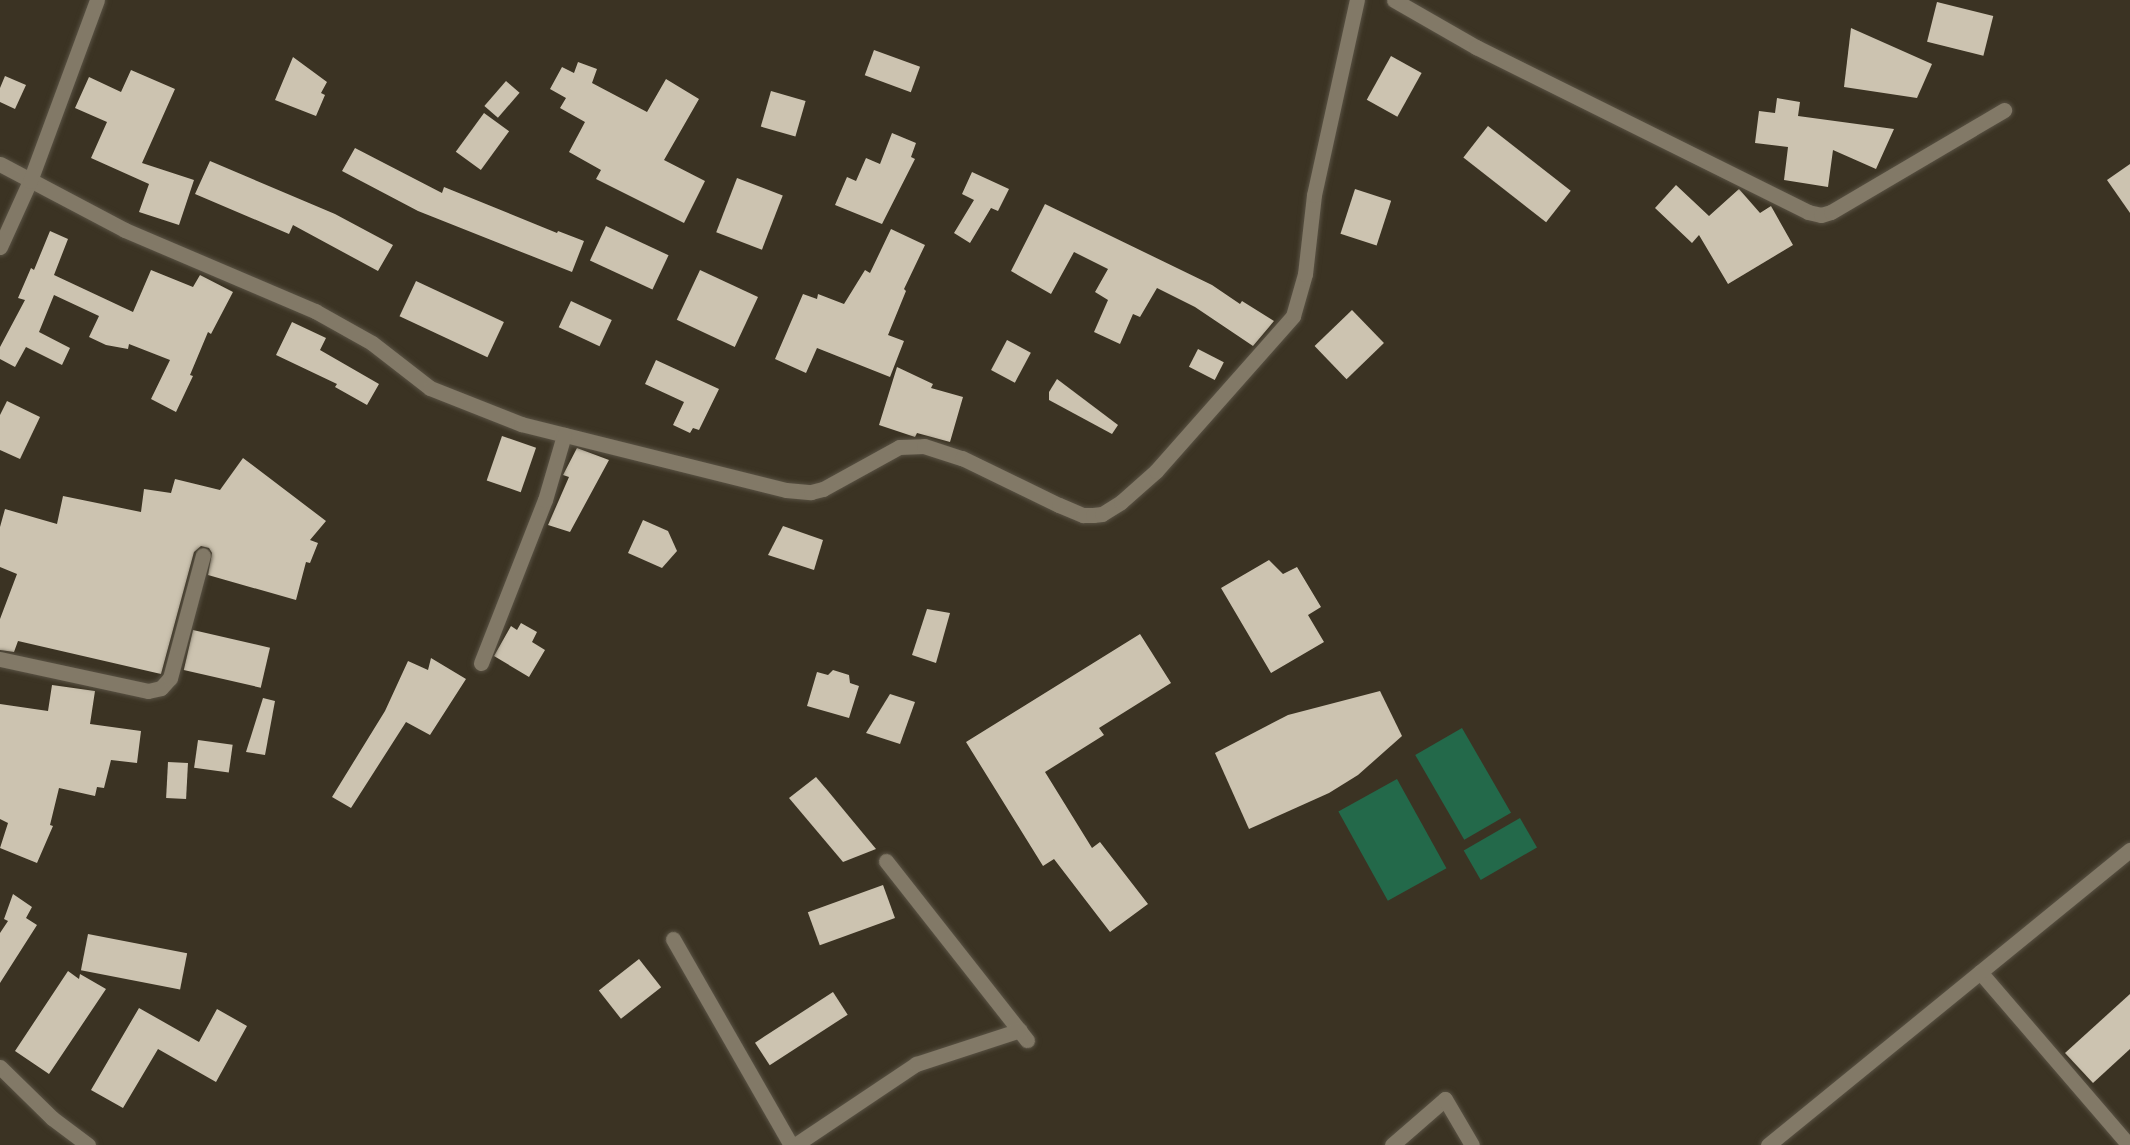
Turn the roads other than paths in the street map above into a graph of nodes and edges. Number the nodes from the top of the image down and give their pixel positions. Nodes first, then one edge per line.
1 (97, 0) edge
2 (1357, 0) edge
3 (1394, 0) edge
4 (2004, 110) dead end
5 (0, 165) edge
6 (30, 181) junction
7 (0, 247) edge
8 (564, 435) junction
9 (202, 555) dead end
10 (0, 659) edge
11 (482, 663) dead end
12 (2130, 850) edge
13 (886, 861) dead end
14 (673, 939) dead end
15 (1980, 972) junction
16 (0, 1068) edge
17 (88, 1145) edge
18 (791, 1145) edge
19 (795, 1145) edge
20 (1392, 1145) edge
21 (1472, 1145) edge
22 (1768, 1145) edge
23 (2129, 1145) edge

1 - 6 street
2 - 8 street
3 - 4 street
5 - 6 street
6 - 7 street
6 - 8 street
8 - 11 street
9 - 10 street
12 - 15 street
13 - 19 street
14 - 18 street
15 - 22 street
15 - 23 street
16 - 17 street
20 - 21 street

